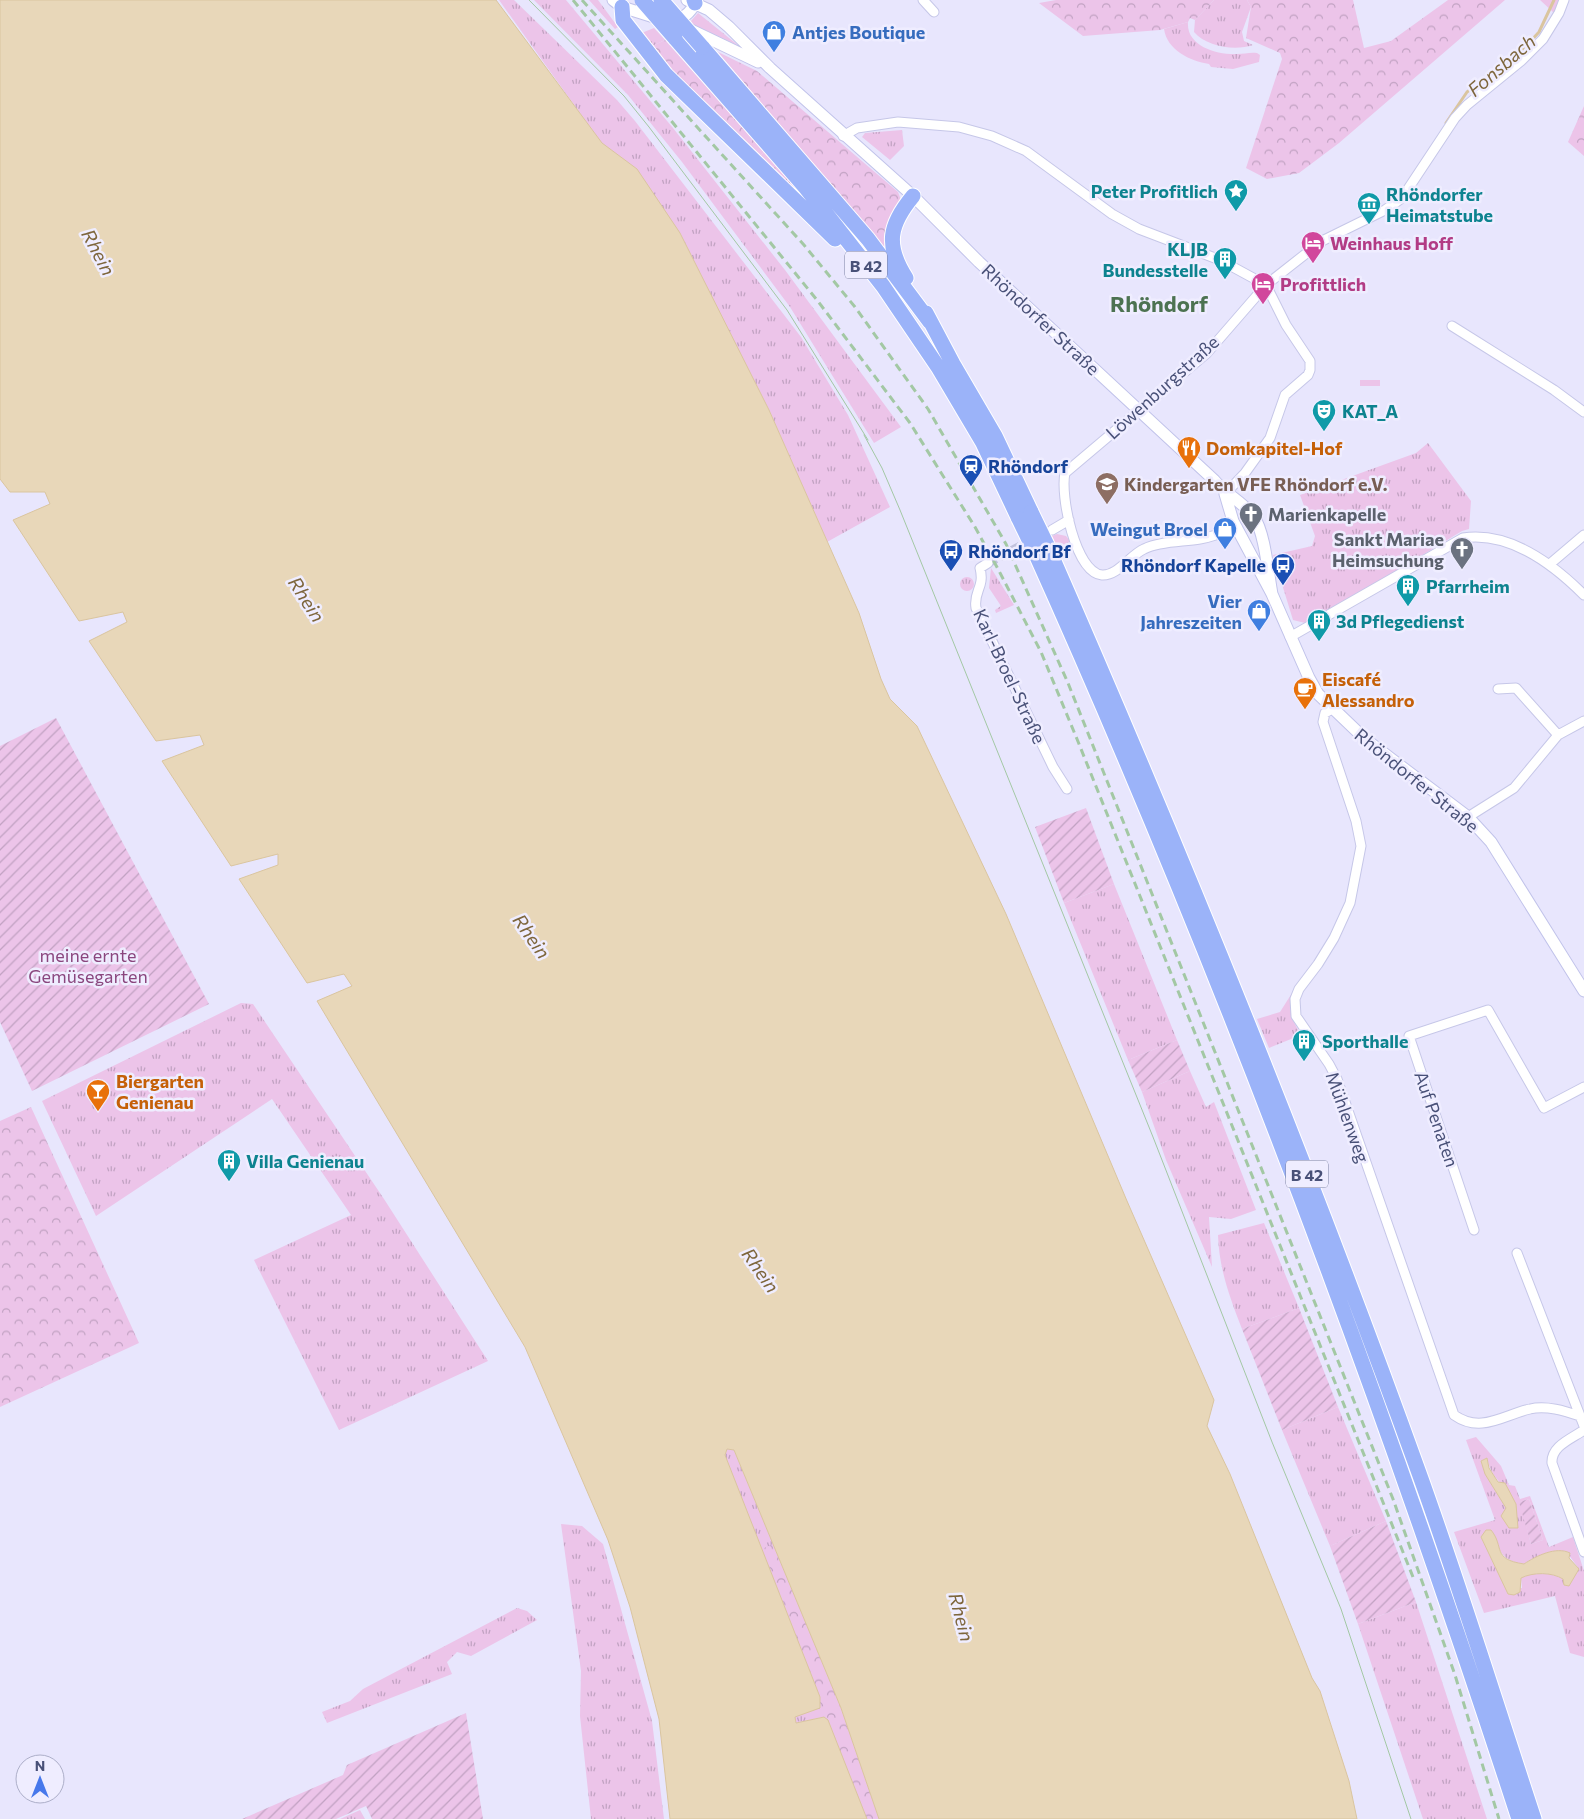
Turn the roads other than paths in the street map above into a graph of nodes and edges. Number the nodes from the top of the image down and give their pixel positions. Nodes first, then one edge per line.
1 (642, 0) edge
2 (661, 0) edge
3 (923, 0) edge
4 (1564, 0) edge
5 (693, 1) edge
6 (621, 2) edge
7 (934, 12) dead end
8 (670, 21) junction
9 (770, 68) junction
10 (843, 136) junction
11 (913, 196) junction
12 (1266, 285) junction
13 (883, 286) junction
14 (930, 322) junction
15 (1452, 326) dead end
16 (1140, 411) junction
17 (1584, 412) edge
18 (1225, 494) junction
19 (1248, 510) junction
20 (1025, 515) junction
21 (1069, 520) junction
22 (1235, 524) junction
23 (1584, 535) edge
24 (1044, 541) junction
25 (988, 563) dead end
26 (1550, 563) junction
27 (1272, 594) junction
28 (1584, 595) edge
29 (1290, 637) junction
30 (1498, 689) dead end
31 (1332, 708) junction
32 (1584, 722) edge
33 (1558, 735) junction
34 (1067, 789) dead end
35 (1468, 817) junction
36 (1584, 991) edge
37 (1584, 1087) edge
38 (1474, 1230) dead end
39 (1517, 1252) dead end
40 (1580, 1416) junction
41 (1584, 1426) edge
42 (1584, 1430) edge
43 (1584, 1552) edge
44 (1519, 1819) edge
45 (1534, 1819) edge

1 - 13 highway, B 42, bridge
2 - 14 highway, B 42, bridge
3 - 7 street
4 - 12 street, Löwenburgstraße
5 - 8 main road
5 - 9 main road, Rhöndorfer Straße
6 - 8 main road, Rhöndorfer Straße
6 - 13 highway, B 42
8 - 9 main road, Rhöndorfer Straße
9 - 10 main road, Rhöndorfer Straße
10 - 11 main road, Rhöndorfer Straße
10 - 12 street
11 - 14 highway, B 42
11 - 16 main road, Rhöndorfer Straße
12 - 16 street, Löwenburgstraße
12 - 18 street
13 - 20 highway, B 42
14 - 20 highway, B 42
15 - 17 street
16 - 18 main road, Rhöndorfer Straße
16 - 21 street, Löwenburgstraße
18 - 19 main road, Rhöndorfer Straße
18 - 22 main road, Rhöndorfer Straße
19 - 22 main road
19 - 27 main road, Rhöndorfer Straße
20 - 24 highway, B 42, bridge
21 - 22 street
21 - 24 street
22 - 27 main road, Rhöndorfer Straße
23 - 26 street
24 - 44 highway, B 42
24 - 45 highway, B 42
25 - 34 street, Karl-Broel-Straße
26 - 28 street
26 - 29 street
27 - 29 main road, Rhöndorfer Straße
29 - 31 main road, Rhöndorfer Straße
30 - 33 street
31 - 35 main road, Rhöndorfer Straße
31 - 40 street, Mühlenweg
32 - 33 street
33 - 35 street
35 - 36 main road, Rhöndorfer Straße
37 - 38 street, Auf Penaten
39 - 40 street
40 - 41 street
42 - 43 street

